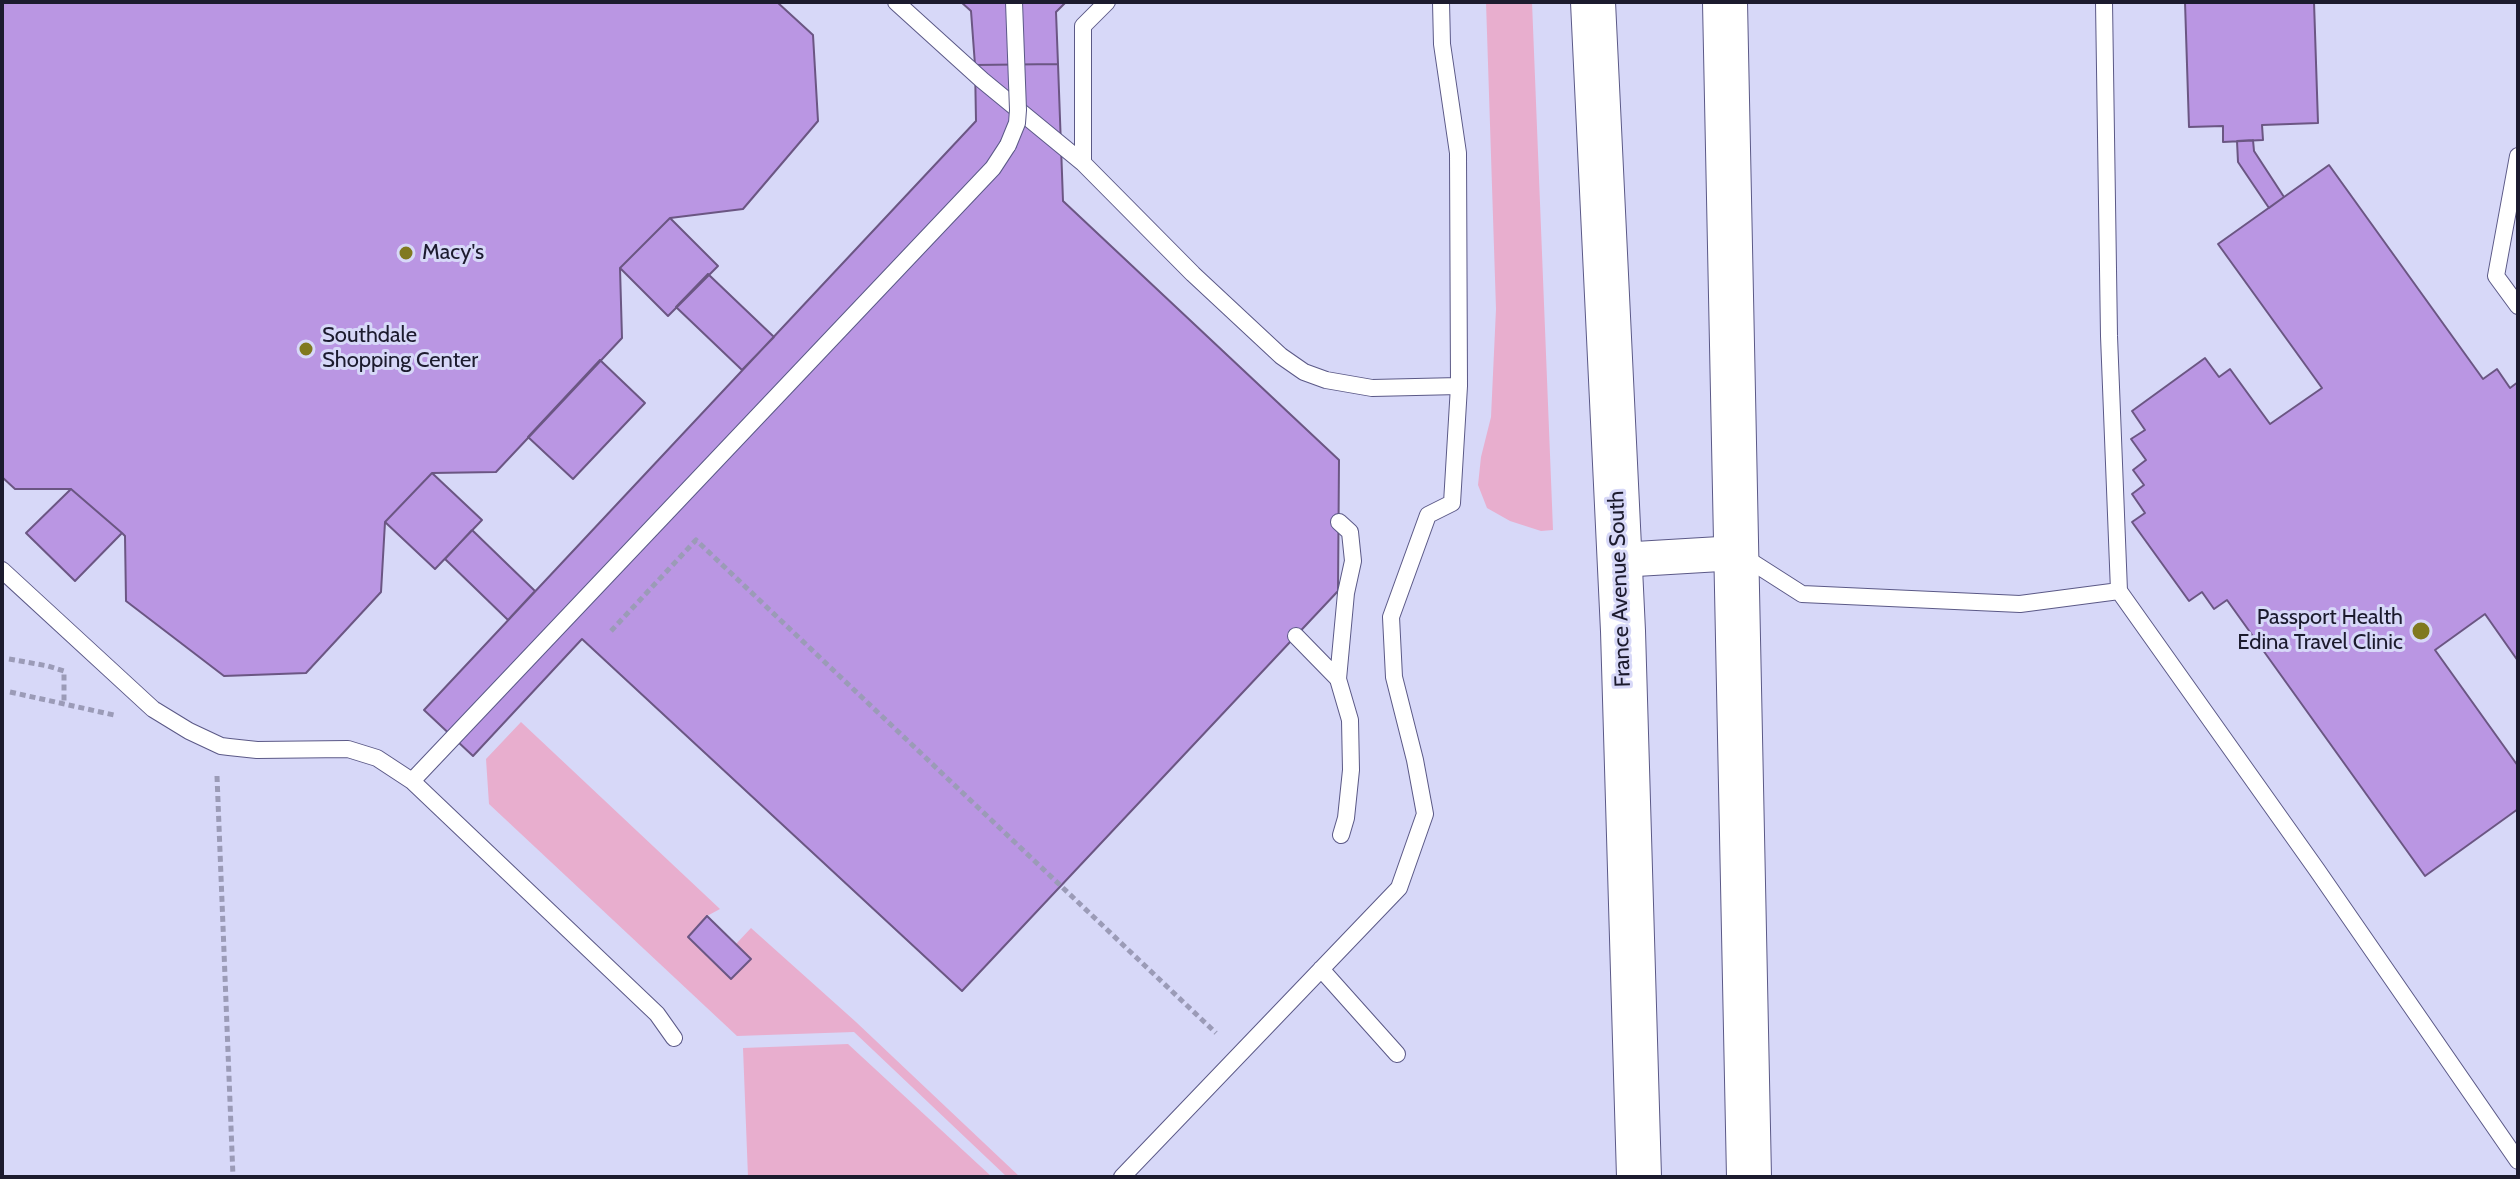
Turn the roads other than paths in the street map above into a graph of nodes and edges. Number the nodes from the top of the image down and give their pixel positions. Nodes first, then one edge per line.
1 (1014, 2) edge
2 (1107, 2) edge
3 (1441, 2) edge
4 (1593, 2) edge
5 (1725, 2) edge
6 (2104, 2) edge
7 (903, 4) edge
8 (2518, 156) edge
9 (1083, 163) junction
10 (2518, 306) edge
11 (1459, 386) junction
12 (1339, 522) dead end
13 (1737, 553) junction
14 (1619, 560) junction
15 (2, 570) edge
16 (2119, 591) junction
17 (1296, 636) dead end
18 (1338, 679) junction
19 (412, 781) junction
20 (1341, 835) dead end
21 (1321, 969) junction
22 (674, 1038) dead end
23 (1397, 1054) dead end
24 (2518, 1161) edge
25 (1122, 1177) edge
26 (1639, 1177) edge
27 (1749, 1177) edge

1 - 19 lane, bridge
2 - 9 lane
3 - 11 lane
4 - 14 main road, France Avenue South
5 - 13 main road
6 - 16 lane
7 - 9 lane
8 - 10 lane
9 - 11 lane
11 - 21 lane
12 - 18 lane
13 - 14 street
13 - 16 lane
13 - 27 main road
14 - 26 main road, France Avenue South
15 - 19 lane
16 - 24 lane
17 - 18 lane
18 - 20 lane
19 - 22 lane
21 - 23 lane
21 - 25 lane

